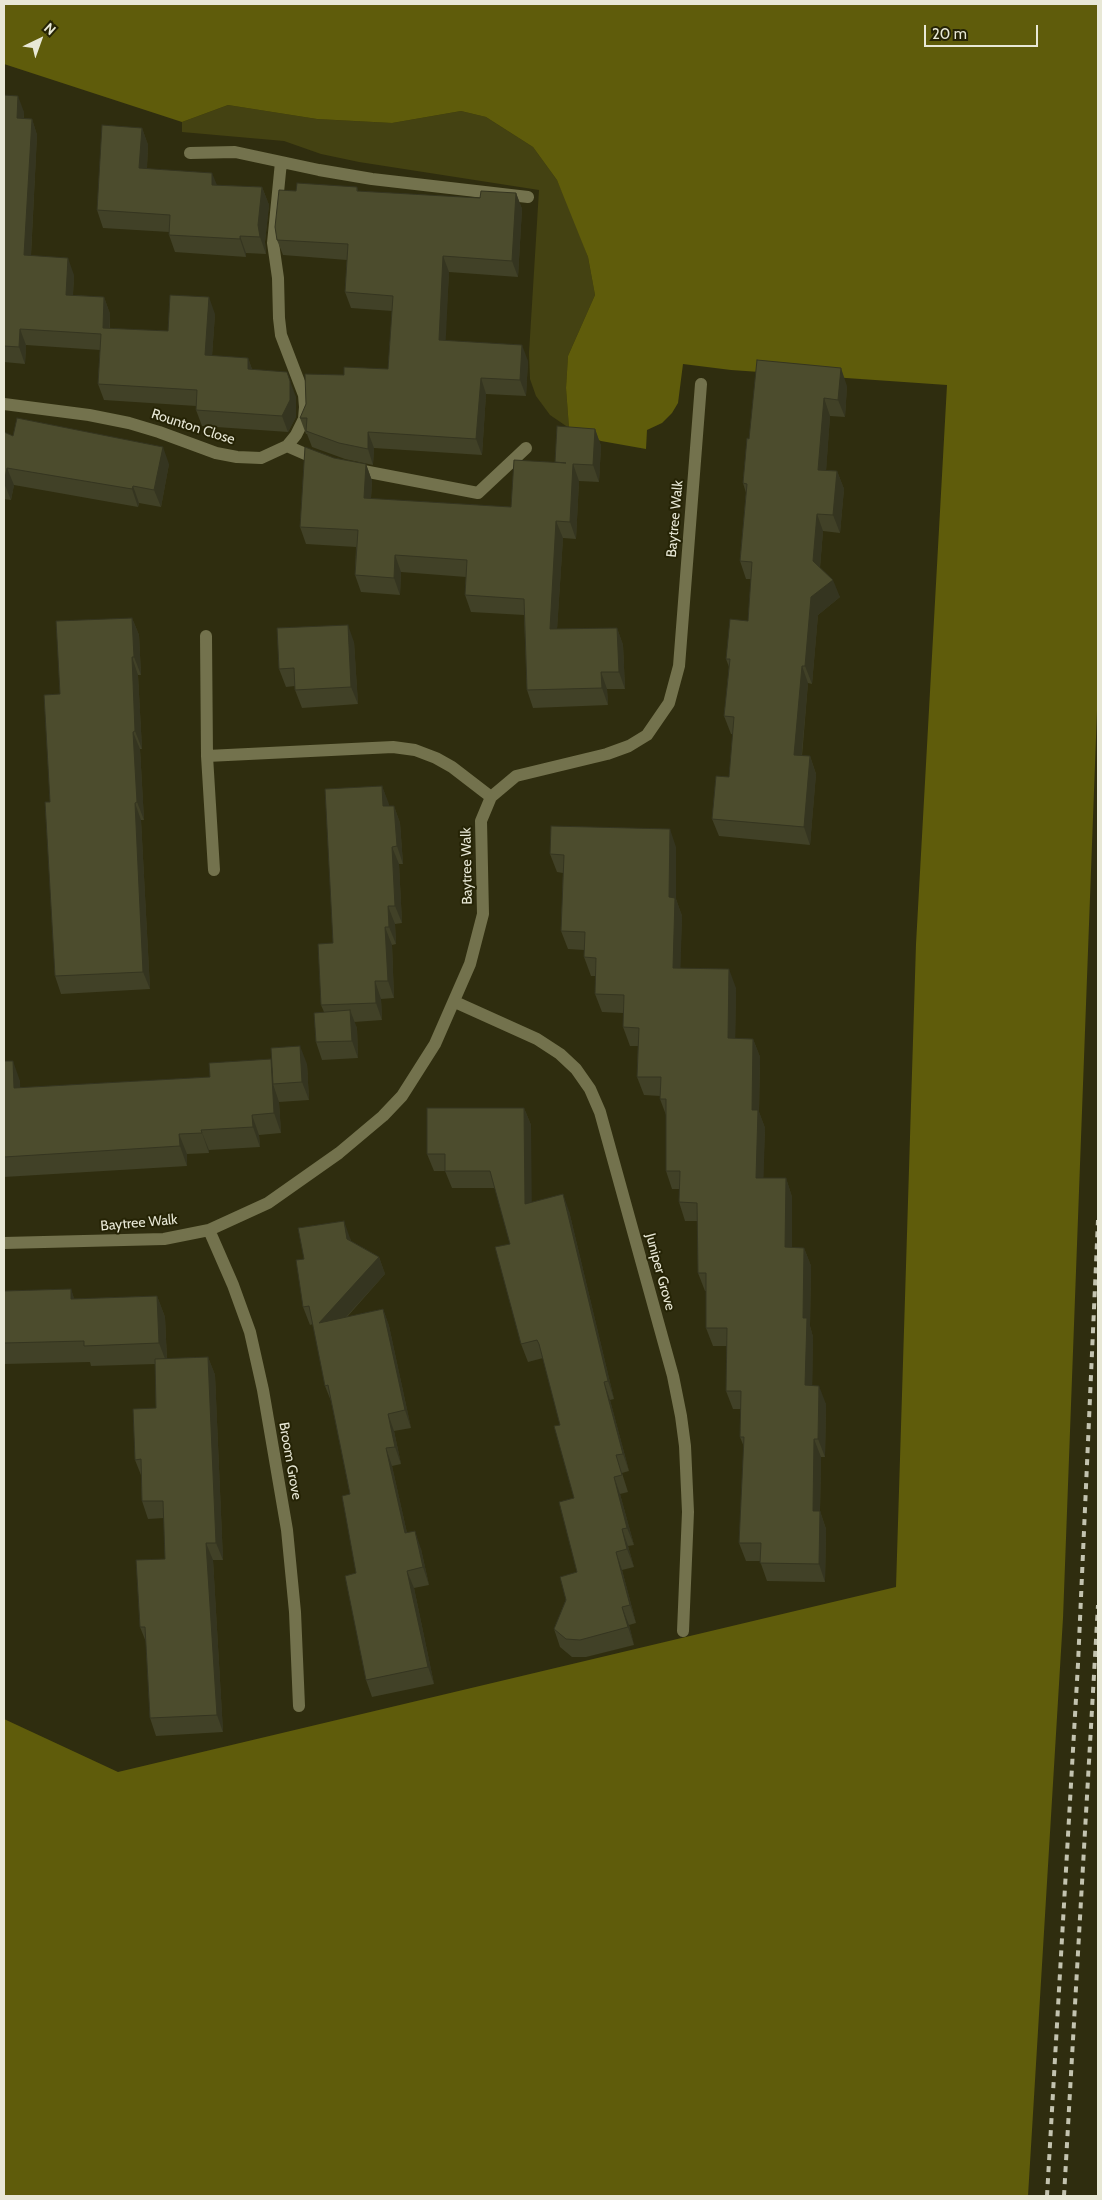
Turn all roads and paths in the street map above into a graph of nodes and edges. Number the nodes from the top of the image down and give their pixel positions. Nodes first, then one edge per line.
1 (190, 153) dead end
2 (281, 162) junction
3 (528, 198) dead end
4 (702, 384) dead end
5 (4, 404) edge
6 (287, 446) junction
7 (526, 448) dead end
8 (206, 636) dead end
9 (207, 756) junction
10 (491, 796) junction
11 (214, 870) dead end
12 (455, 1002) junction
13 (209, 1230) junction
14 (4, 1243) edge
15 (683, 1631) dead end
16 (298, 1706) dead end

1 - 2 street
2 - 3 street
2 - 6 street
4 - 10 street, Baytree Walk
5 - 6 street, Rounton Close
6 - 7 street
8 - 9 street
9 - 10 street
9 - 11 street
10 - 12 street, Baytree Walk
12 - 13 street, Baytree Walk
12 - 15 street, Juniper Grove
13 - 14 street, Baytree Walk
13 - 16 street, Broom Grove

